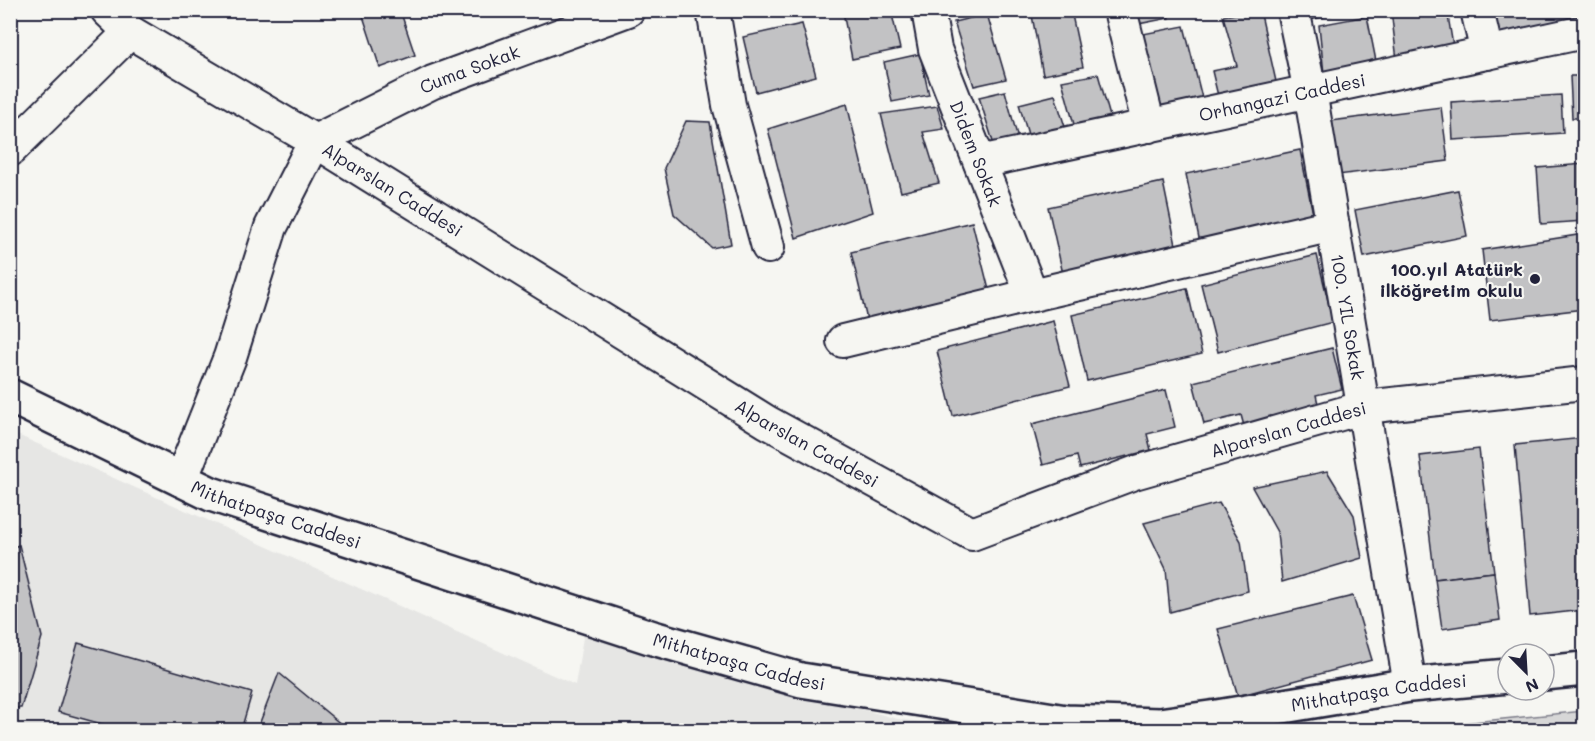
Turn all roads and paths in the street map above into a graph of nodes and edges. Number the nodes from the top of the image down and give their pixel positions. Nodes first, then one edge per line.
1 (107, 10) edge
2 (628, 10) edge
3 (713, 10) edge
4 (928, 10) edge
5 (1120, 10) edge
6 (1293, 10) edge
7 (1477, 10) edge
8 (130, 32) junction
9 (1584, 32) edge
10 (1487, 53) junction
11 (1310, 91) junction
12 (1149, 126) junction
13 (315, 141) junction
14 (10, 150) edge
15 (980, 162) junction
16 (1333, 225) junction
17 (768, 248) dead end
18 (1032, 295) junction
19 (843, 341) dead end
20 (1584, 383) edge
21 (10, 396) edge
22 (1365, 406) junction
23 (181, 480) junction
24 (1584, 669) edge
25 (1556, 672) edge
26 (1496, 677) edge
27 (1410, 685) junction

1 - 8 street, Alparslan Caddesi
2 - 13 street, Cuma Sokak
3 - 17 street
4 - 15 street, Didem Sokak
5 - 12 street
6 - 11 street, 100. YIL Sokak
7 - 10 street
8 - 13 street, Alparslan Caddesi
8 - 14 street
9 - 10 street, Orhangazi Caddesi
10 - 11 street, Orhangazi Caddesi
11 - 12 street, Orhangazi Caddesi
11 - 16 street, 100. YIL Sokak
12 - 15 street, Orhangazi Caddesi
13 - 22 street, Alparslan Caddesi
13 - 23 street
15 - 18 street, Didem Sokak
16 - 18 street
16 - 22 street, 100. YIL Sokak
18 - 19 street
20 - 22 street, Alparslan Caddesi
21 - 23 street, Mithatpaşa Caddesi
22 - 27 street, 100. YIL Sokak
23 - 27 street, Mithatpaşa Caddesi
24 - 25 street
26 - 27 street, Mithatpaşa Caddesi

